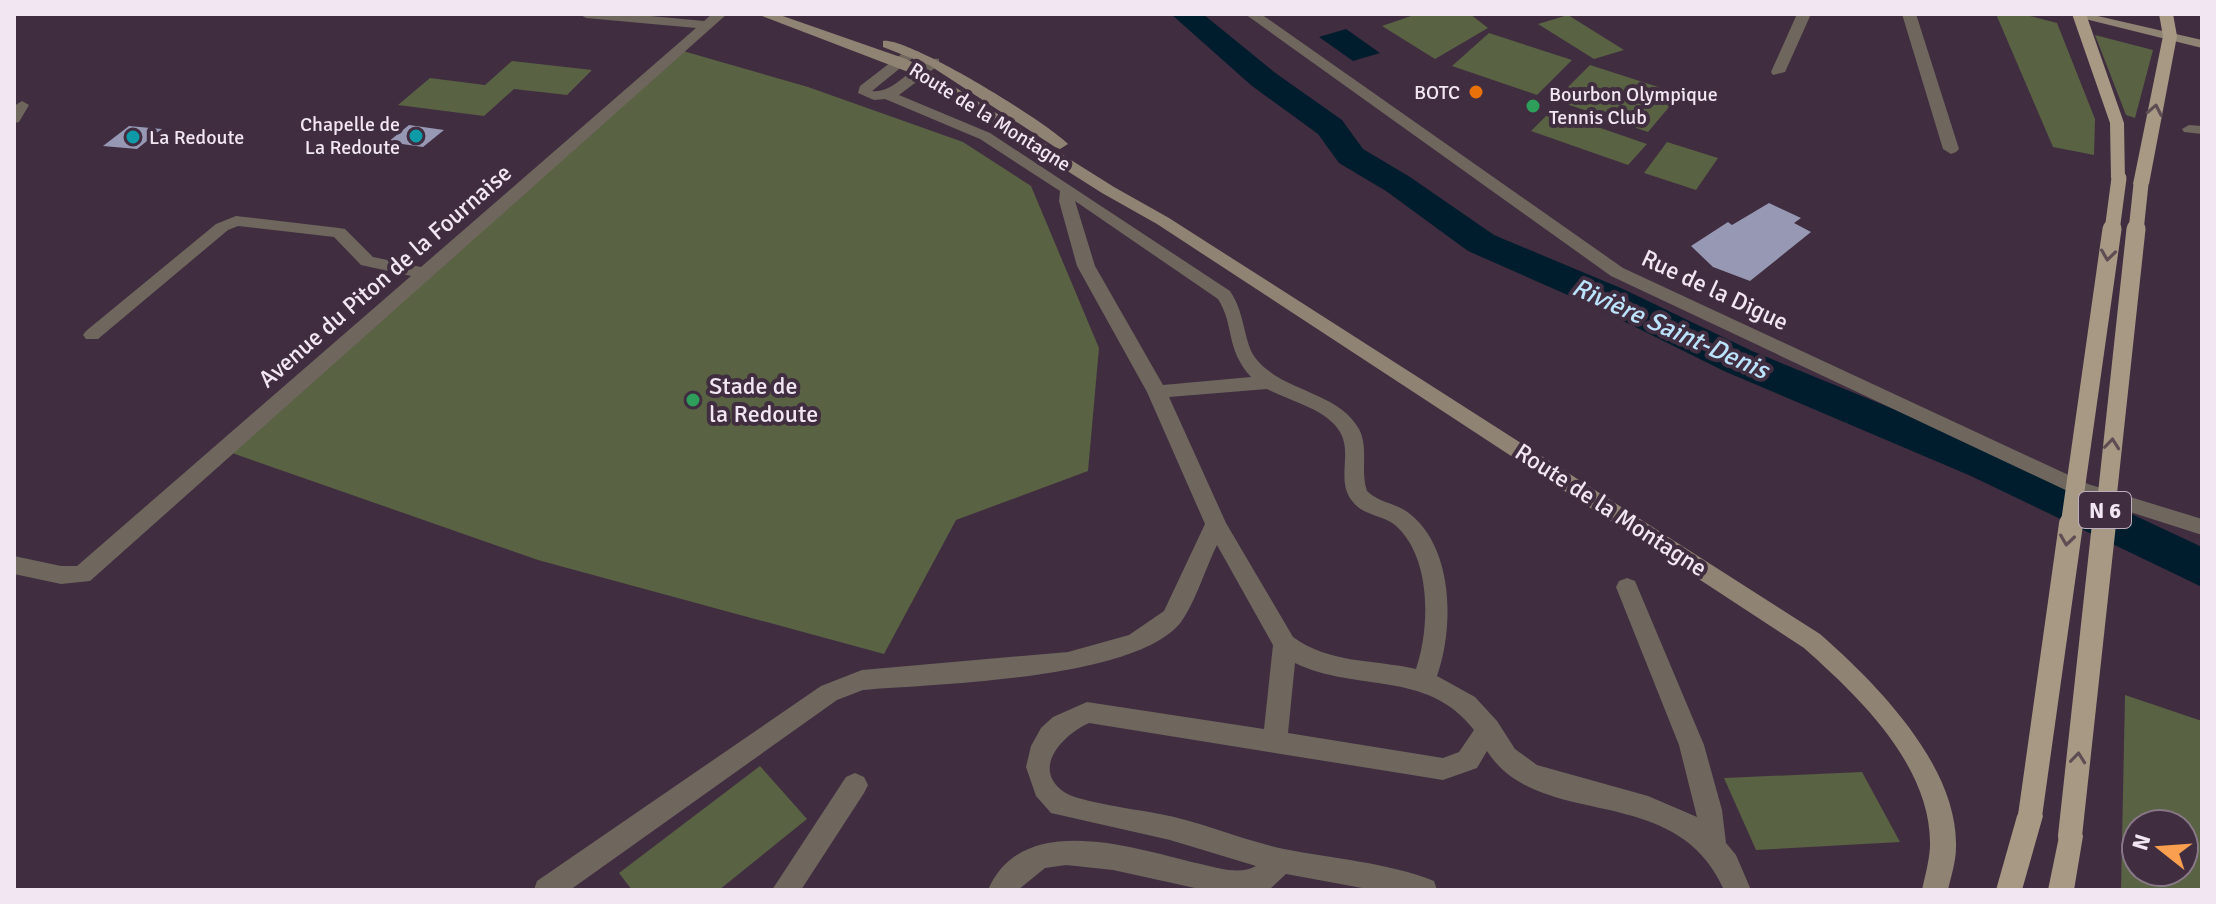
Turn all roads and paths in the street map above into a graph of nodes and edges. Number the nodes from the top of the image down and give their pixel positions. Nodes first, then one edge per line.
1 (586, 14) edge
2 (764, 14) edge
3 (788, 14) edge
4 (1252, 14) edge
5 (1804, 14) edge
6 (1909, 14) edge
7 (2072, 14) edge
8 (2079, 14) edge
9 (2166, 14) edge
10 (714, 20) edge
11 (2170, 36) junction
12 (2202, 44) edge
13 (907, 57) junction
14 (934, 62) junction
15 (921, 72) junction
16 (1778, 72) dead end
17 (887, 95) junction
18 (22, 105) dead end
19 (14, 119) edge
20 (1951, 149) dead end
21 (1068, 189) junction
22 (1163, 221) junction
23 (422, 276) junction
24 (92, 335) dead end
25 (1270, 382) junction
26 (1157, 392) junction
27 (1216, 524) junction
28 (2202, 527) edge
29 (14, 565) edge
30 (1627, 587) dead end
31 (1285, 644) junction
32 (1423, 681) junction
33 (1488, 729) junction
34 (1275, 742) junction
35 (855, 785) dead end
36 (2030, 816) junction
37 (2070, 836) junction
38 (1713, 844) junction
39 (1282, 861) junction
40 (552, 888) edge
41 (785, 890) edge
42 (1001, 890) edge
43 (1424, 890) edge
44 (1738, 890) edge
45 (1935, 890) edge
46 (2009, 890) edge
47 (2021, 890) edge
48 (2061, 890) edge
49 (2069, 890) edge

1 - 10 street
2 - 13 main road, Route de la Montagne
3 - 13 main road, Route de la Montagne
4 - 28 street, Rue de la Digue
5 - 16 street
6 - 20 street
7 - 8 main road
8 - 11 main road
8 -> 36 main road, N 6, bridge
9 - 11 main road, N 6
10 - 23 street, Avenue du Piton de la Fournaise
11 - 12 main road
37 -> 11 main road, N 6, bridge
13 - 14 main road, Route de la Montagne
13 - 15 main road, Route de la Montagne
13 - 17 street
14 - 15 street
14 - 22 main road, Route de la Montagne
15 - 17 street
15 - 22 main road, Route de la Montagne
17 - 21 street
18 - 19 street
21 - 25 street
21 - 26 street
22 - 45 main road, Route de la Montagne
23 - 24 street
23 - 29 street, Avenue du Piton de la Fournaise
25 - 26 street
25 - 32 street
26 - 27 street
27 - 31 street
27 - 40 street
30 - 38 street
31 - 32 street
31 - 34 street
32 - 33 street
33 - 34 street
33 - 38 street
34 - 39 street
35 - 41 street
36 - 46 main road
36 - 47 main road, N 6
37 - 48 main road, N 6
37 - 49 main road
38 - 44 street
39 - 42 street
39 - 43 street

